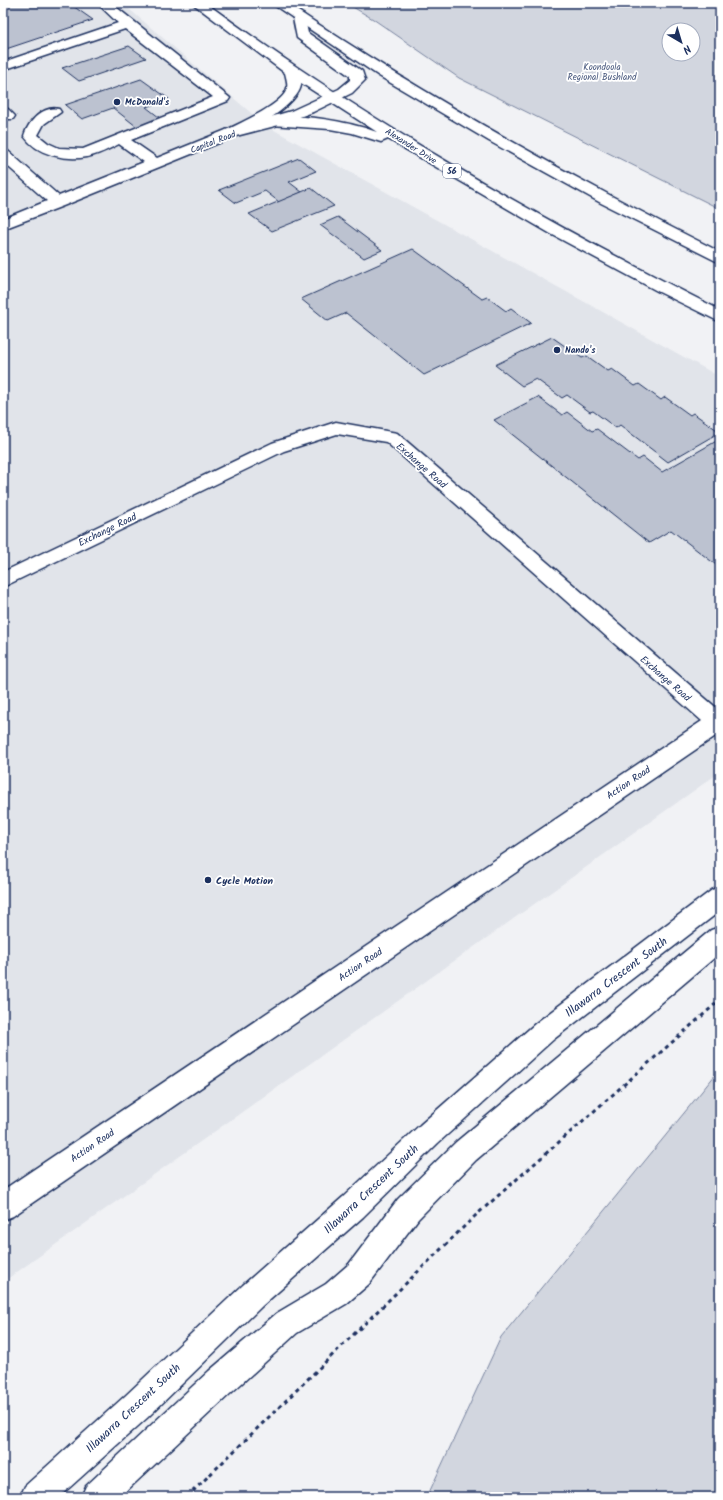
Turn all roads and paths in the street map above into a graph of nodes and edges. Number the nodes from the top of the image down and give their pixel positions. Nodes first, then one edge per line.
1 (103, 3) edge
2 (198, 3) edge
3 (277, 3) edge
4 (299, 18) junction
5 (127, 24) junction
6 (3, 66) edge
7 (292, 71) junction
8 (333, 97) junction
9 (54, 112) dead end
10 (276, 122) junction
11 (231, 133) junction
12 (121, 139) junction
13 (3, 154) edge
14 (426, 156) junction
15 (156, 164) junction
16 (58, 203) junction
17 (3, 224) edge
18 (720, 258) edge
19 (720, 317) edge
20 (3, 580) edge
21 (719, 724) edge
22 (720, 897) edge
23 (720, 938) edge
24 (720, 1000) edge
25 (3, 1206) edge
26 (36, 1497) edge
27 (97, 1497) edge
28 (187, 1497) edge

1 - 5 street
2 - 7 street, Alexander Drive / 56
3 - 4 street
4 - 8 street, Capital Road
4 - 18 street
5 - 6 street
5 - 12 street
7 - 8 street, Alexander Drive / 56
7 - 11 street
8 - 10 street, Capital Road
8 - 14 street, Alexander Drive / 56
9 - 12 street
10 - 11 street, Capital Road
10 - 14 street
11 - 15 street, Capital Road
12 - 15 street
13 - 16 street
14 - 19 street, Alexander Drive / 56
15 - 16 street, Capital Road
16 - 17 street, Capital Road
20 - 21 street, Exchange Road
21 - 25 street, Action Road
22 - 26 street, Illawarra Crescent South
23 - 27 street
24 - 28 path

